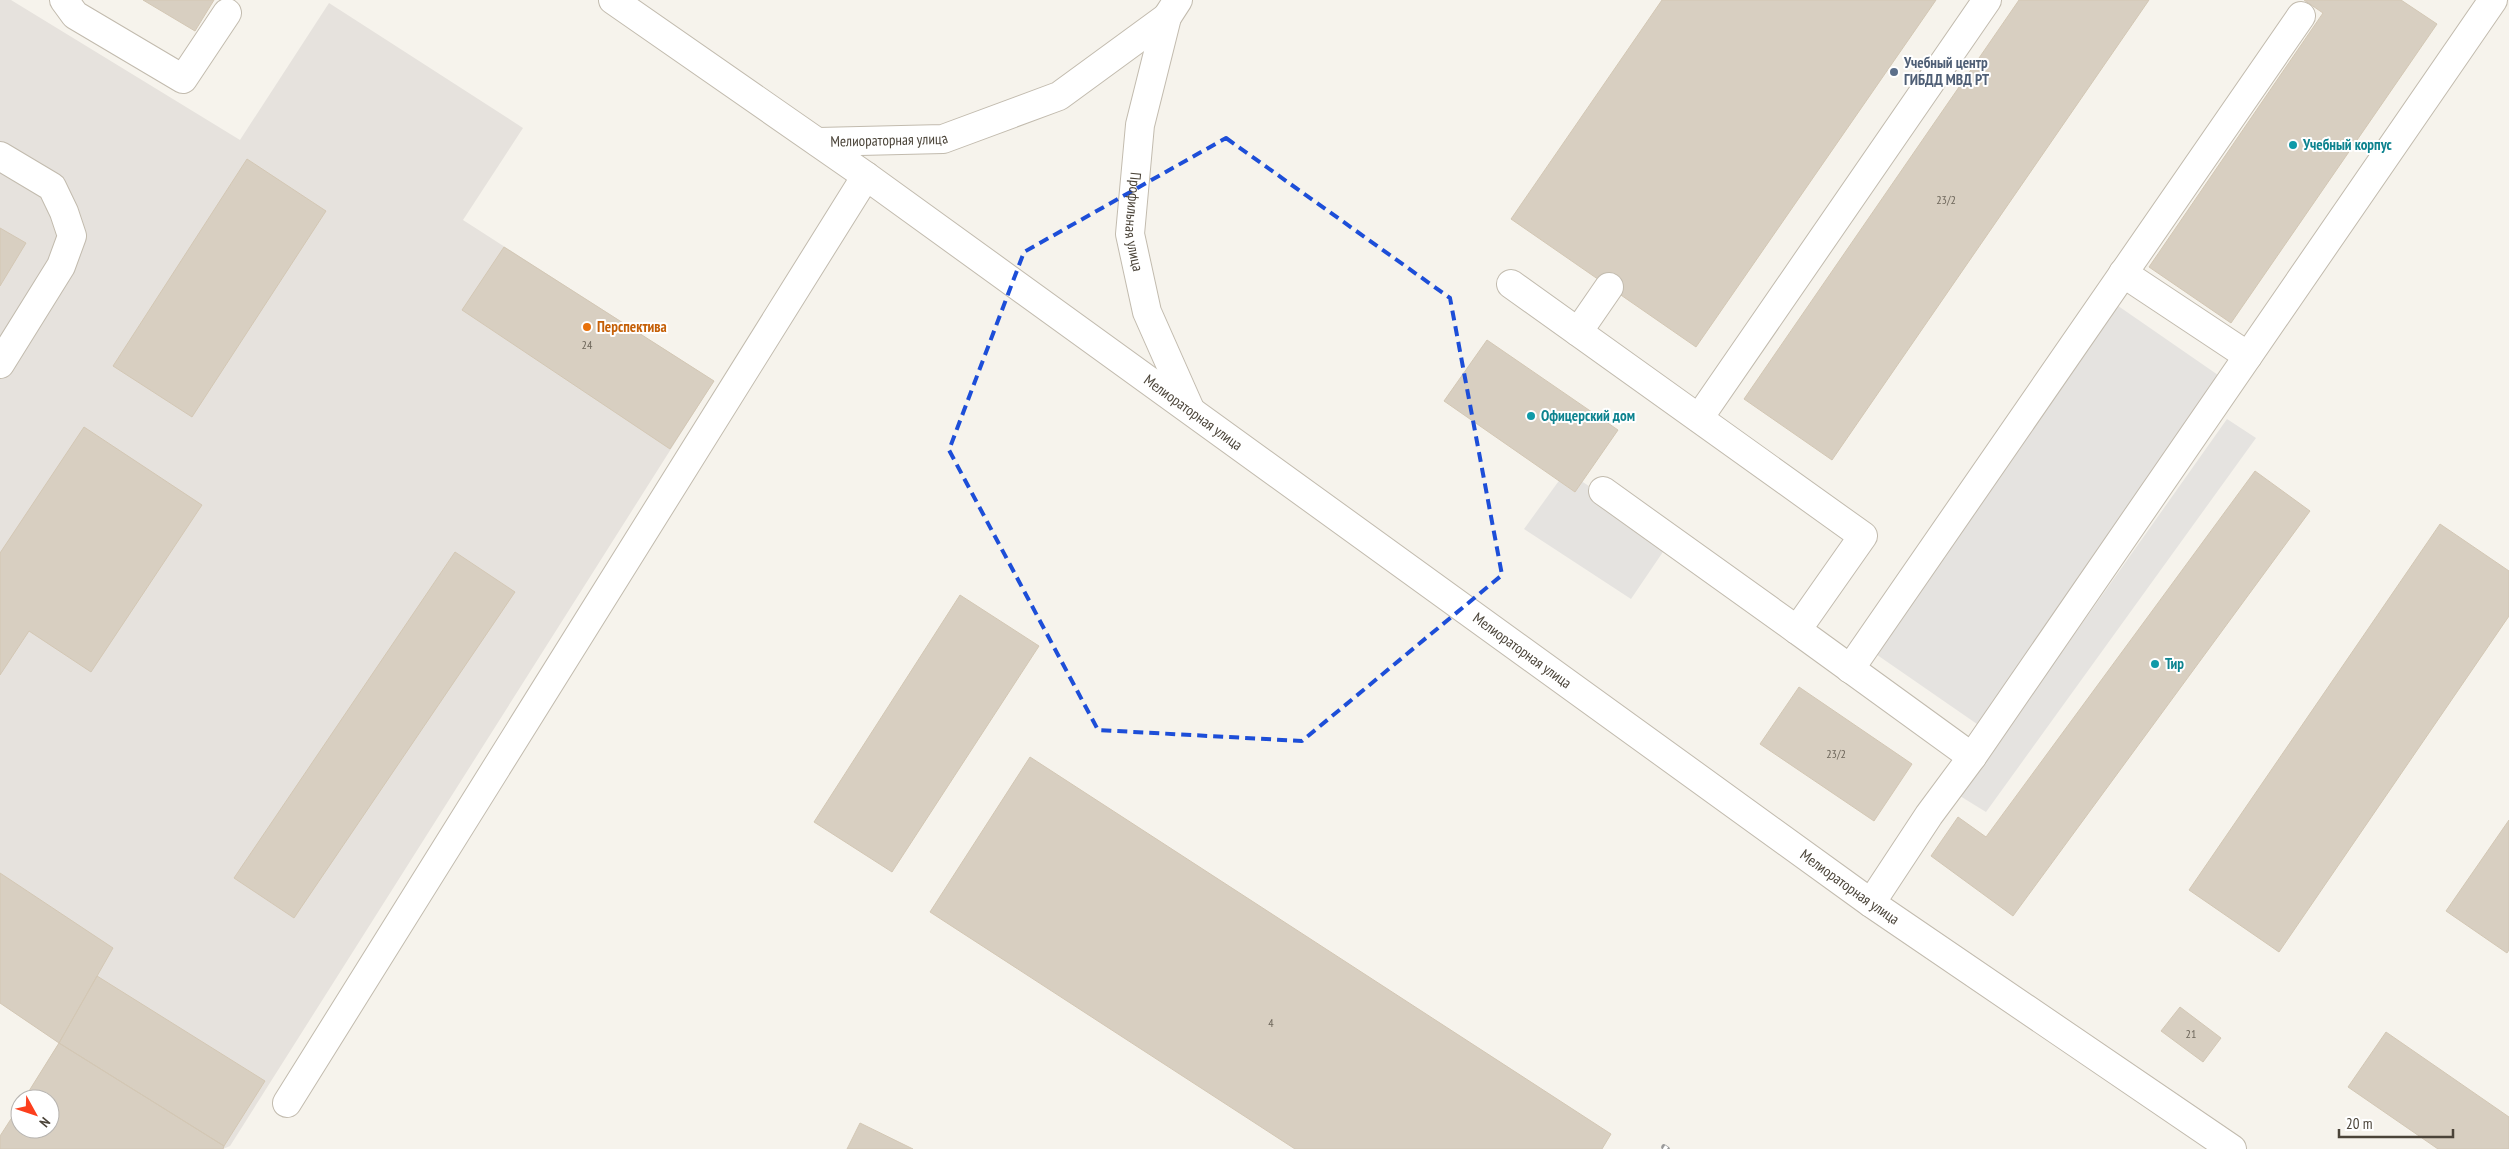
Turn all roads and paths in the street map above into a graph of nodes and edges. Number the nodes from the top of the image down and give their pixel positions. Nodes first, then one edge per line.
1 (64, 0) edge
2 (613, 0) edge
3 (1987, 0) edge
4 (2494, 0) edge
5 (1173, 8) edge
6 (227, 13) dead end
7 (2301, 16) dead end
8 (818, 142) junction
9 (0, 156) edge
10 (866, 176) junction
11 (2123, 273) junction
12 (1511, 284) dead end
13 (1609, 287) dead end
14 (1578, 332) junction
15 (2248, 356) junction
16 (0, 364) edge
17 (1191, 411) junction
18 (1699, 418) junction
19 (1603, 491) dead end
20 (1797, 630) junction
21 (1850, 669) junction
22 (1972, 757) junction
23 (1871, 903) junction
24 (287, 1103) dead end
25 (2232, 1149) edge

1 - 6 street
2 - 8 street, Мелиораторная улица
3 - 18 street
4 - 15 street
5 - 8 street, Мелиораторная улица
5 - 17 street, Профильная улица
7 - 11 street
8 - 10 street, Мелиораторная улица
9 - 16 street
10 - 17 street, Мелиораторная улица
10 - 24 street
11 - 15 street
11 - 21 street
12 - 14 street
13 - 14 street
14 - 18 street
15 - 22 street
17 - 23 street, Мелиораторная улица
18 - 20 street
19 - 20 street
20 - 21 street
21 - 22 street
22 - 23 street
23 - 25 street, Мелиораторная улица

